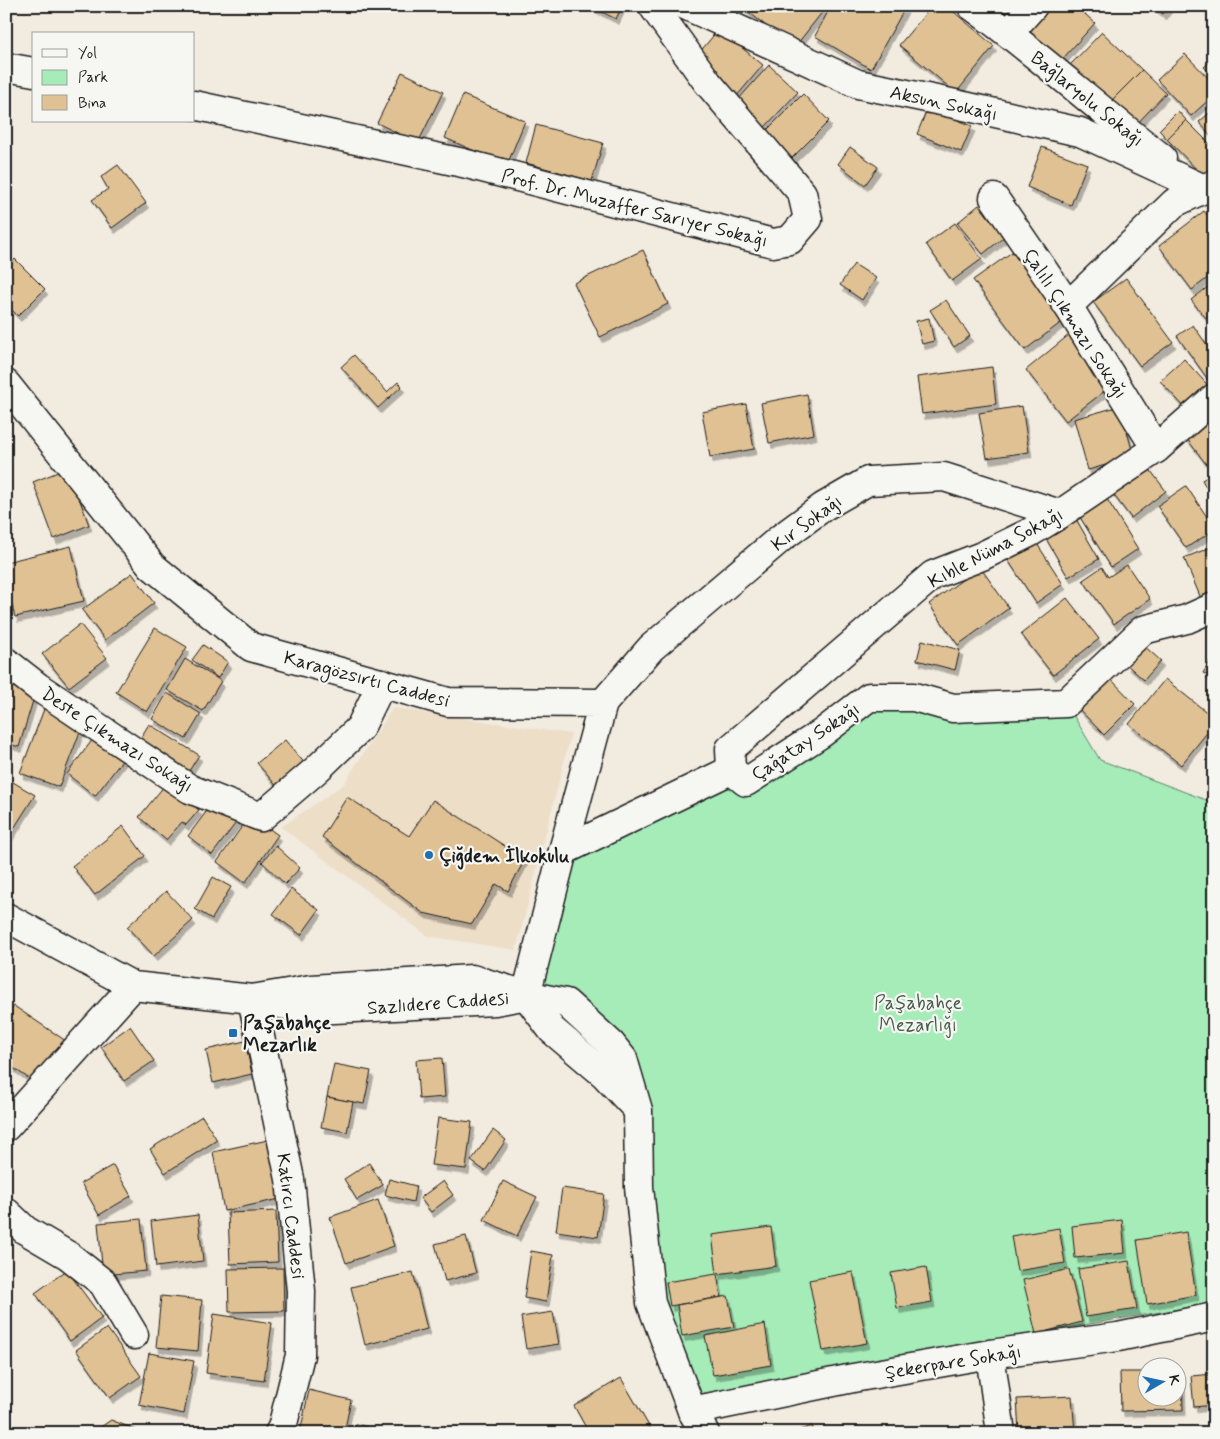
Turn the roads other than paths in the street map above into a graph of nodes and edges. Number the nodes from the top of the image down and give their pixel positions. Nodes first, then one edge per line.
1 (654, 6) edge
2 (688, 6) edge
3 (972, 6) edge
4 (1034, 6) edge
5 (1009, 33) junction
6 (6, 67) edge
7 (32, 72) edge
8 (195, 105) edge
9 (1211, 191) edge
10 (994, 198) dead end
11 (1068, 306) junction
12 (6, 384) edge
13 (1214, 398) edge
14 (1156, 448) junction
15 (1060, 514) junction
16 (1214, 607) edge
17 (6, 662) edge
18 (382, 683) junction
19 (603, 703) junction
20 (730, 770) junction
21 (563, 851) junction
22 (6, 894) edge
23 (6, 917) edge
24 (38, 934) junction
25 (133, 986) junction
26 (526, 995) junction
27 (252, 999) junction
28 (6, 1127) edge
29 (6, 1212) edge
30 (1214, 1317) edge
31 (134, 1335) dead end
32 (990, 1354) junction
33 (699, 1422) edge
34 (279, 1433) edge
35 (1001, 1433) edge

1 - 8 street, Prof. Dr. Muzaffer Sarıyer Sokağı
2 - 9 street, Aksun Sokağı
3 - 5 street, Bağlaryolu Sokağı
4 - 5 street
5 - 9 street, Bağlaryolu Sokağı
6 - 7 street
9 - 11 street
10 - 11 street, Çalılı Çıkmazı Sokağı
11 - 14 street, Çalılı Çıkmazı Sokağı
12 - 18 street, Karagözsırtı Caddesi
13 - 14 street, Kıble Nüma Sokağı
14 - 15 street, Kıble Nüma Sokağı
15 - 19 street, Kır Sokağı
15 - 20 street, Kıble Nüma Sokağı
16 - 20 street, Çağatay Sokağı
17 - 18 street, Deste Çıkmazı Sokağı
18 - 19 street, Karagözsırtı Caddesi
19 - 21 street
20 - 21 street, Çağatay Sokağı
21 - 26 street
22 - 24 street
23 - 24 street, Sazlıdere Caddesi
24 - 25 street, Sazlıdere Caddesi
25 - 27 street, Sazlıdere Caddesi
25 - 28 street
26 - 27 street, Sazlıdere Caddesi
26 - 33 street
27 - 34 street, Katırcı Caddesi
29 - 31 street
30 - 32 street, Şekerpare Sokağı
32 - 33 street, Şekerpare Sokağı
32 - 35 street

